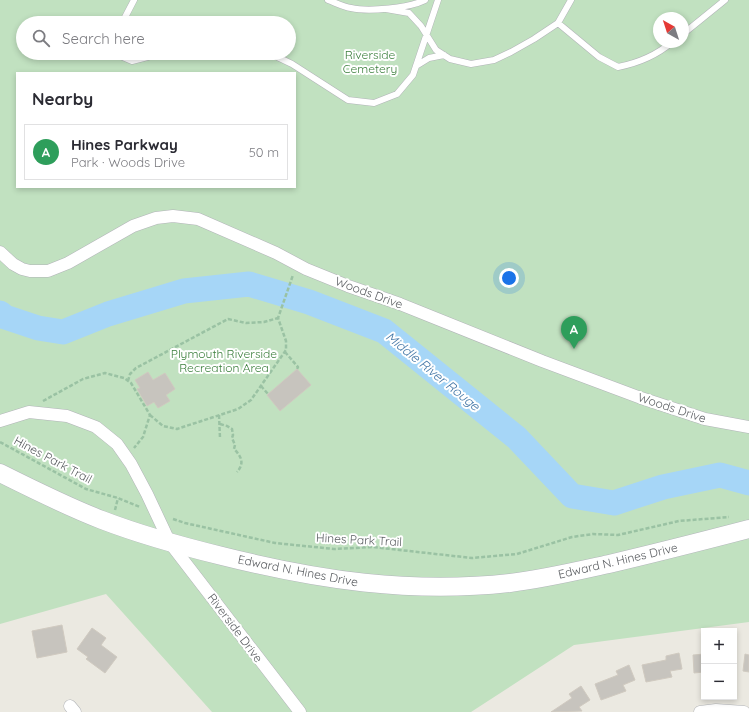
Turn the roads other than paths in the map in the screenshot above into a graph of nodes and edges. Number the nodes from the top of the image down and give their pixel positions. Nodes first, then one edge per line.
1 (134, 0) edge
2 (328, 0) edge
3 (424, 0) edge
4 (438, 0) edge
5 (571, 0) edge
6 (725, 0) edge
7 (386, 9) junction
8 (126, 16) edge
9 (558, 23) junction
10 (689, 29) edge
11 (427, 36) junction
12 (665, 48) edge
13 (444, 55) junction
14 (284, 60) edge
15 (416, 66) junction
16 (0, 252) edge
17 (0, 421) edge
18 (749, 428) edge
19 (0, 473) edge
20 (740, 526) edge
21 (170, 543) junction
22 (300, 712) edge
23 (700, 712) edge
24 (744, 712) edge

1 - 8 lane
2 - 7 lane
3 - 7 lane
4 - 11 lane
5 - 9 lane
6 - 10 lane
7 - 11 lane
9 - 12 lane
9 - 13 lane
11 - 13 lane
11 - 15 lane
13 - 15 lane
14 - 15 lane
16 - 18 street, Woods Drive
17 - 21 street, Riverside Drive
19 - 21 street, Edward N. Hines Drive
20 - 21 street, Edward N. Hines Drive
21 - 22 street, Riverside Drive
23 - 24 street

